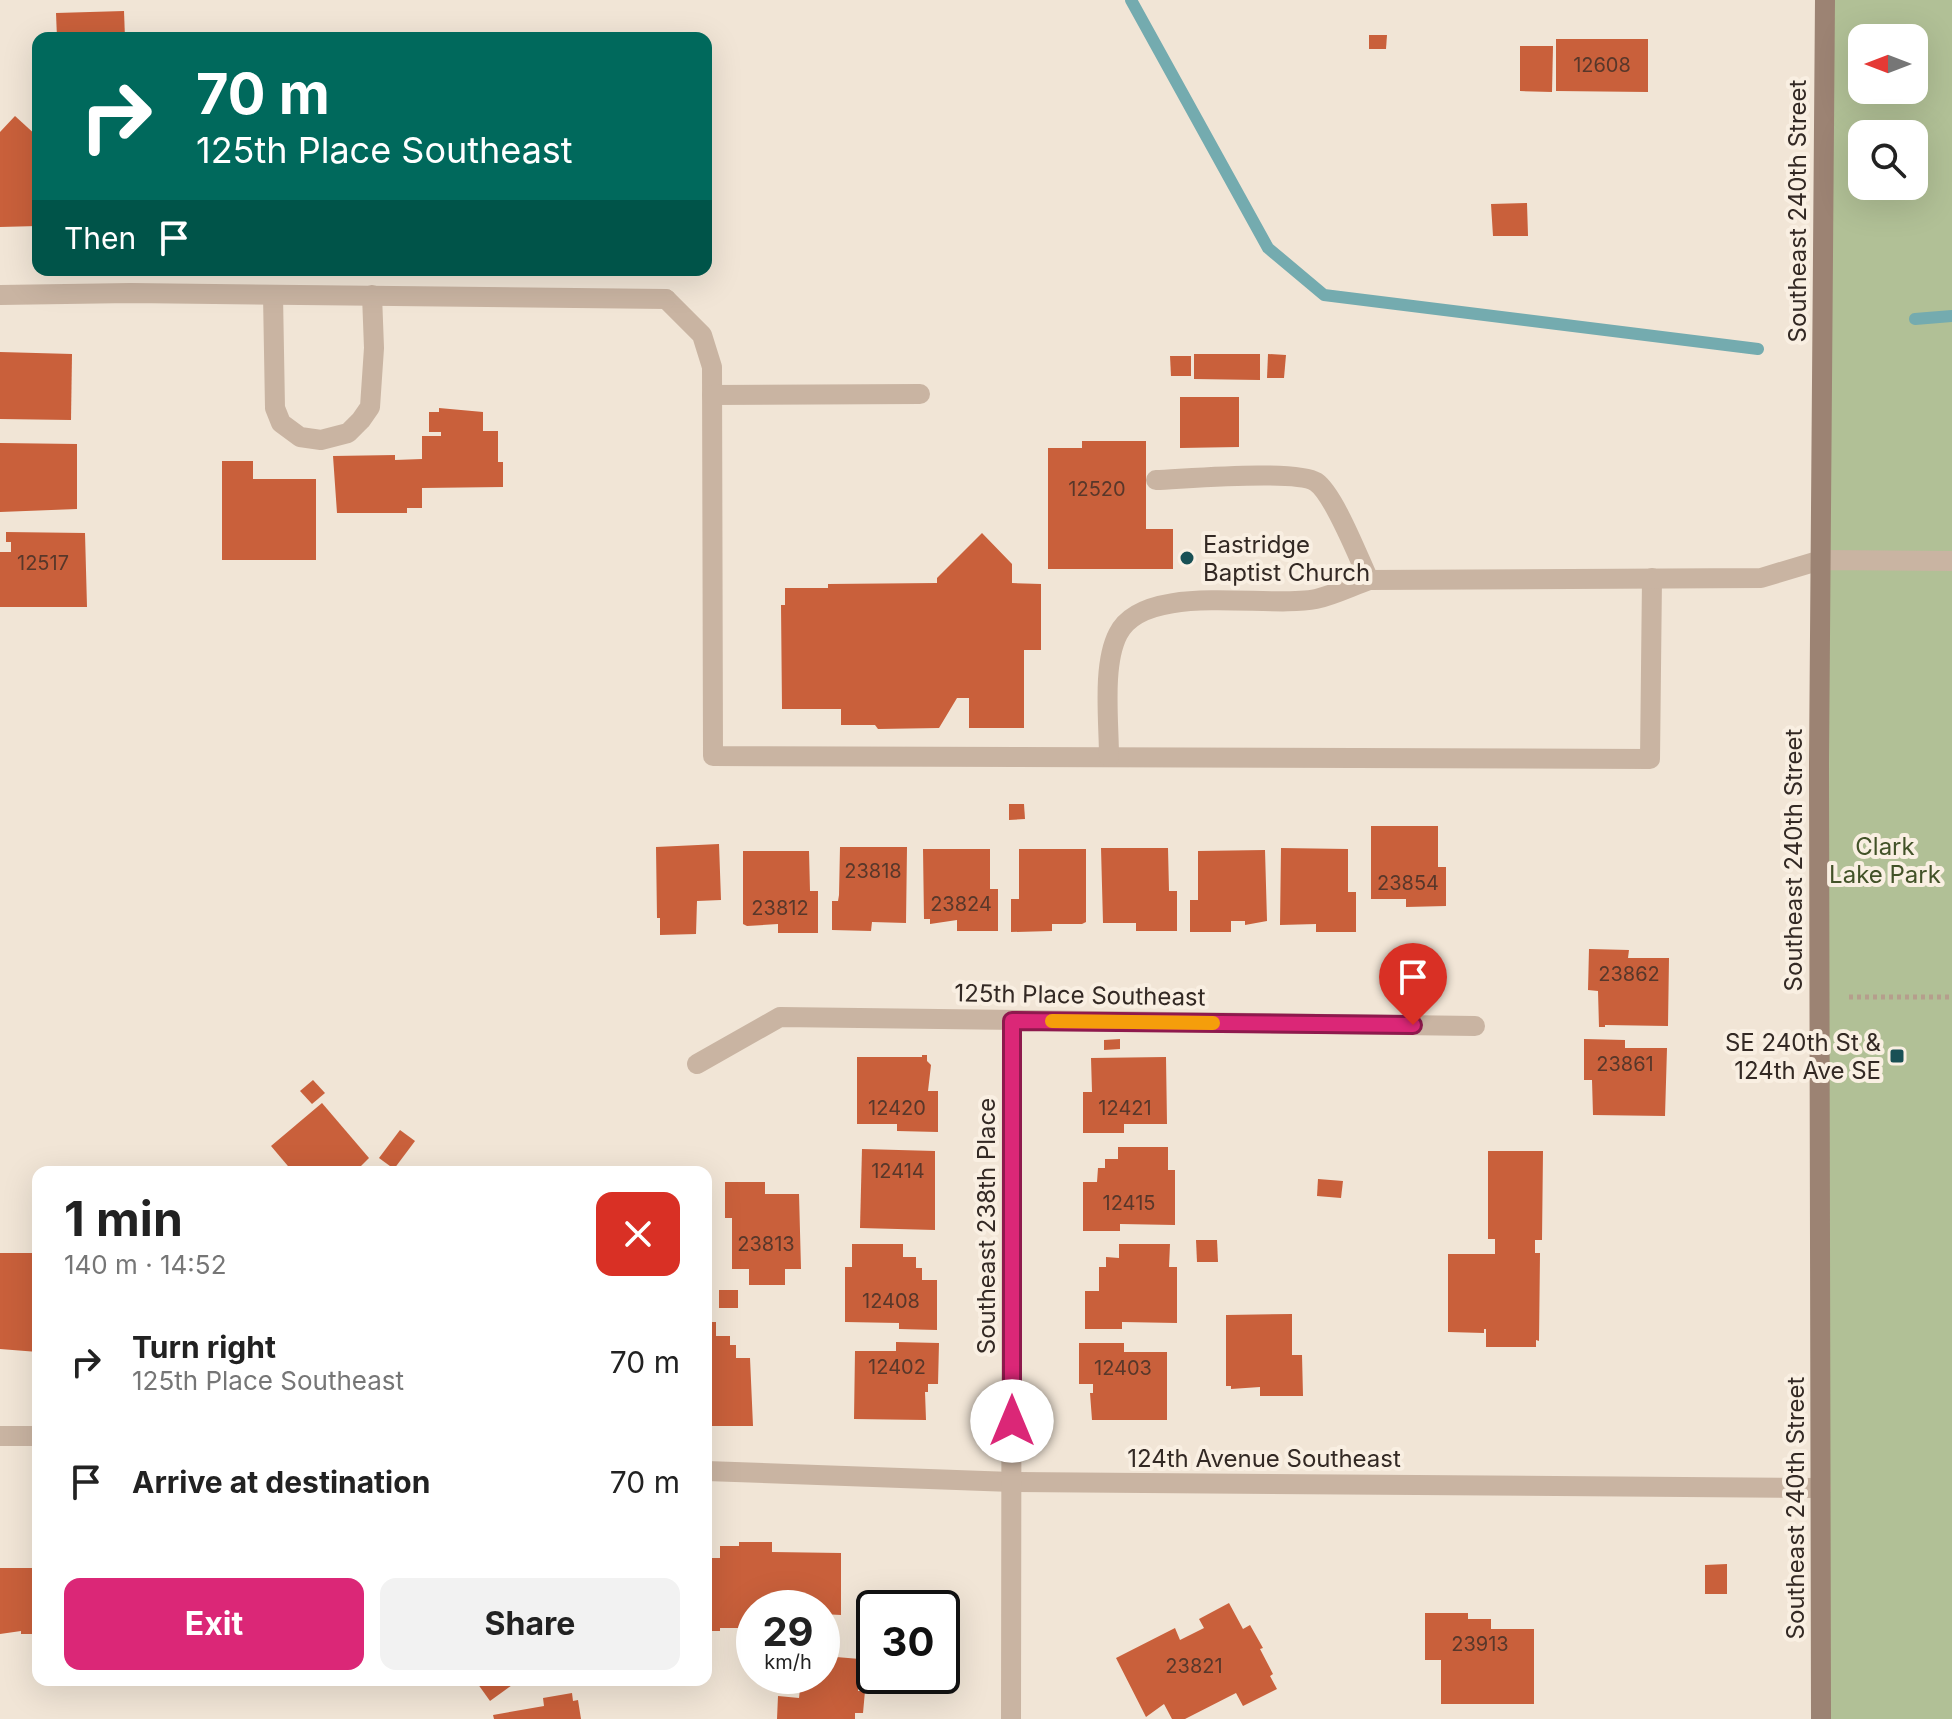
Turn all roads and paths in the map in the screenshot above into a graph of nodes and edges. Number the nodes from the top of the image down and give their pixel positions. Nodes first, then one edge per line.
1 (1825, 0) edge
2 (0, 295) edge
3 (273, 295) junction
4 (372, 295) junction
5 (920, 394) dead end
6 (712, 395) junction
7 (1156, 480) dead end
8 (1821, 560) junction
9 (1952, 561) edge
10 (1652, 578) junction
11 (1369, 580) junction
12 (1109, 757) junction
13 (1820, 997) junction
14 (1952, 997) edge
15 (1012, 1021) junction
16 (1475, 1026) dead end
17 (697, 1064) dead end
18 (0, 1436) edge
19 (32, 1436) edge
20 (712, 1471) edge
21 (1012, 1482) junction
22 (1821, 1488) junction
23 (1011, 1719) edge
24 (1821, 1719) edge

1 - 8 main road, Southeast 240th Street
2 - 3 street
3 - 4 street
3 - 4 street
4 - 6 street
5 - 6 street
6 - 12 street
7 - 11 street
8 - 9 street
8 - 10 street
8 - 13 main road, Southeast 240th Street
10 - 11 street
10 - 12 street
11 - 12 street
13 - 14 path
13 - 22 main road, Southeast 240th Street
15 - 16 street, 125th Place Southeast
15 - 17 street, 125th Place Southeast
15 - 21 street, Southeast 238th Place
18 - 19 street
20 - 21 street, 124th Avenue Southeast
21 - 22 street, 124th Avenue Southeast
21 - 23 street, Southeast 238th Place
22 - 24 main road, Southeast 240th Street

